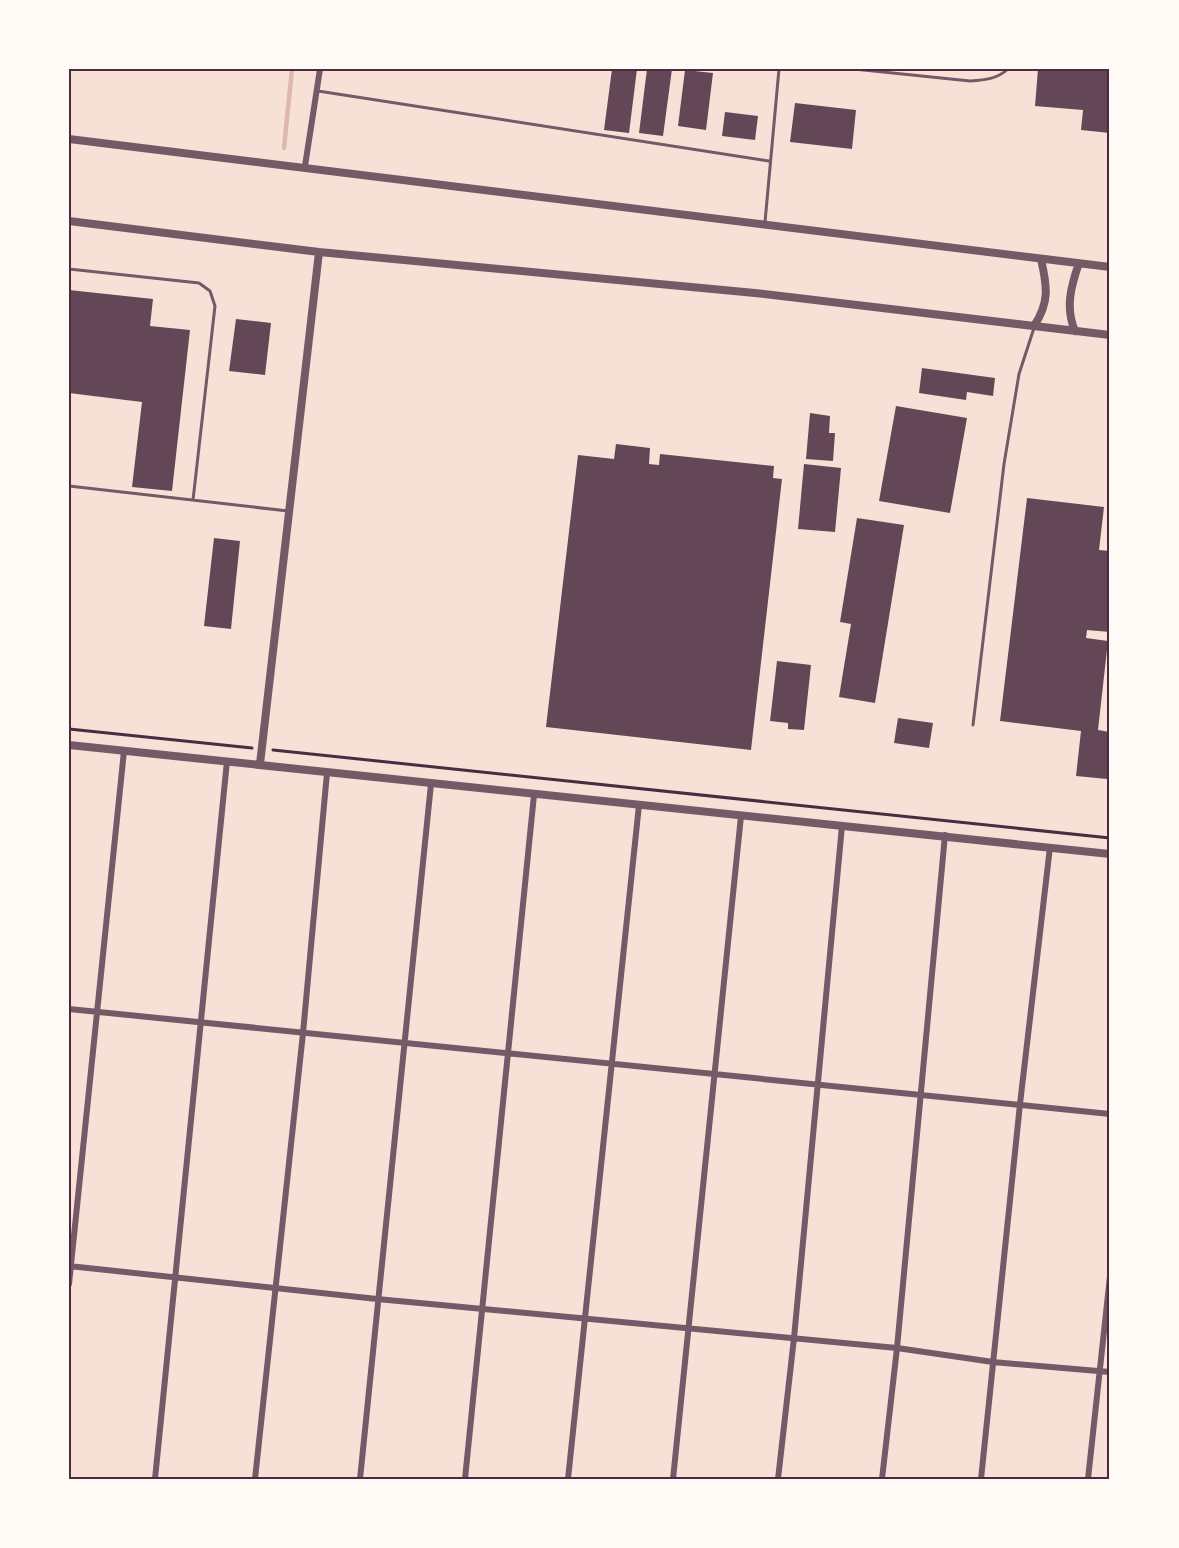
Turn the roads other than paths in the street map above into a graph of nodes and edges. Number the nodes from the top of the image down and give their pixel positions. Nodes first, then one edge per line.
1 (320, 69) edge
2 (779, 69) edge
3 (854, 69) edge
4 (1008, 69) edge
5 (317, 91) junction
6 (69, 139) edge
7 (770, 161) junction
8 (305, 166) junction
9 (69, 221) edge
10 (765, 224) junction
11 (319, 252) junction
12 (1041, 259) junction
13 (1079, 263) junction
14 (1110, 267) edge
15 (69, 268) edge
16 (1034, 326) junction
17 (1075, 331) junction
18 (1110, 335) edge
19 (69, 486) edge
20 (193, 500) junction
21 (290, 511) junction
22 (973, 725) dead end
23 (69, 745) edge
24 (124, 752) junction
25 (227, 761) junction
26 (261, 764) junction
27 (327, 773) junction
28 (431, 784) junction
29 (534, 795) junction
30 (639, 805) junction
31 (741, 816) junction
32 (842, 826) junction
33 (945, 835) junction
34 (1050, 847) junction
35 (1110, 854) edge
36 (69, 1009) edge
37 (97, 1012) junction
38 (199, 1024) junction
39 (303, 1033) junction
40 (404, 1043) junction
41 (510, 1053) junction
42 (612, 1064) junction
43 (714, 1075) junction
44 (816, 1086) junction
45 (920, 1094) junction
46 (1020, 1104) junction
47 (1110, 1114) edge
48 (70, 1266) edge
49 (1110, 1276) edge
50 (174, 1279) junction
51 (69, 1284) edge
52 (276, 1289) junction
53 (377, 1299) junction
54 (482, 1308) junction
55 (585, 1319) junction
56 (689, 1330) junction
57 (794, 1338) junction
58 (897, 1348) junction
59 (993, 1362) junction
60 (1101, 1371) junction
61 (1110, 1372) edge
62 (155, 1479) edge
63 (255, 1479) edge
64 (360, 1479) edge
65 (465, 1479) edge
66 (568, 1479) edge
67 (673, 1479) edge
68 (778, 1479) edge
69 (882, 1479) edge
70 (981, 1479) edge
71 (1088, 1479) edge

1 - 5 street
2 - 7 lane
3 - 4 lane
5 - 7 lane
5 - 8 street
6 - 8 street
7 - 10 lane
8 - 10 street
9 - 11 street
10 - 12 street
11 - 16 street
11 - 21 street
12 - 13 street
12 - 16 street
13 - 14 street
13 - 17 street
15 - 20 lane
16 - 17 street
16 - 22 lane
17 - 18 street
19 - 20 lane
20 - 21 lane
21 - 26 street
23 - 24 street
24 - 25 street
24 - 37 street
25 - 26 street
25 - 38 street
26 - 27 street
27 - 28 street
27 - 39 street
28 - 29 street
28 - 40 street
29 - 30 street
29 - 41 street
30 - 31 street
30 - 42 street
31 - 32 street
31 - 43 street
32 - 33 street
32 - 44 street
33 - 34 street
33 - 45 street
34 - 35 street
34 - 46 street
36 - 37 street
37 - 38 street
37 - 48 street
38 - 39 street
38 - 50 street
39 - 40 street
39 - 52 street
40 - 41 street
40 - 53 street
41 - 42 street
41 - 54 street
42 - 43 street
42 - 55 street
43 - 44 street
43 - 56 street
44 - 45 street
44 - 57 street
45 - 46 street
45 - 58 street
46 - 47 street
46 - 59 street
48 - 50 street
48 - 51 street
49 - 60 street
50 - 52 street
50 - 62 street
52 - 53 street
52 - 63 street
53 - 54 street
53 - 64 street
54 - 55 street
54 - 65 street
55 - 56 street
55 - 66 street
56 - 57 street
56 - 67 street
57 - 58 street
57 - 68 street
58 - 59 street
58 - 69 street
59 - 60 street
59 - 70 street
60 - 61 street
60 - 71 street

